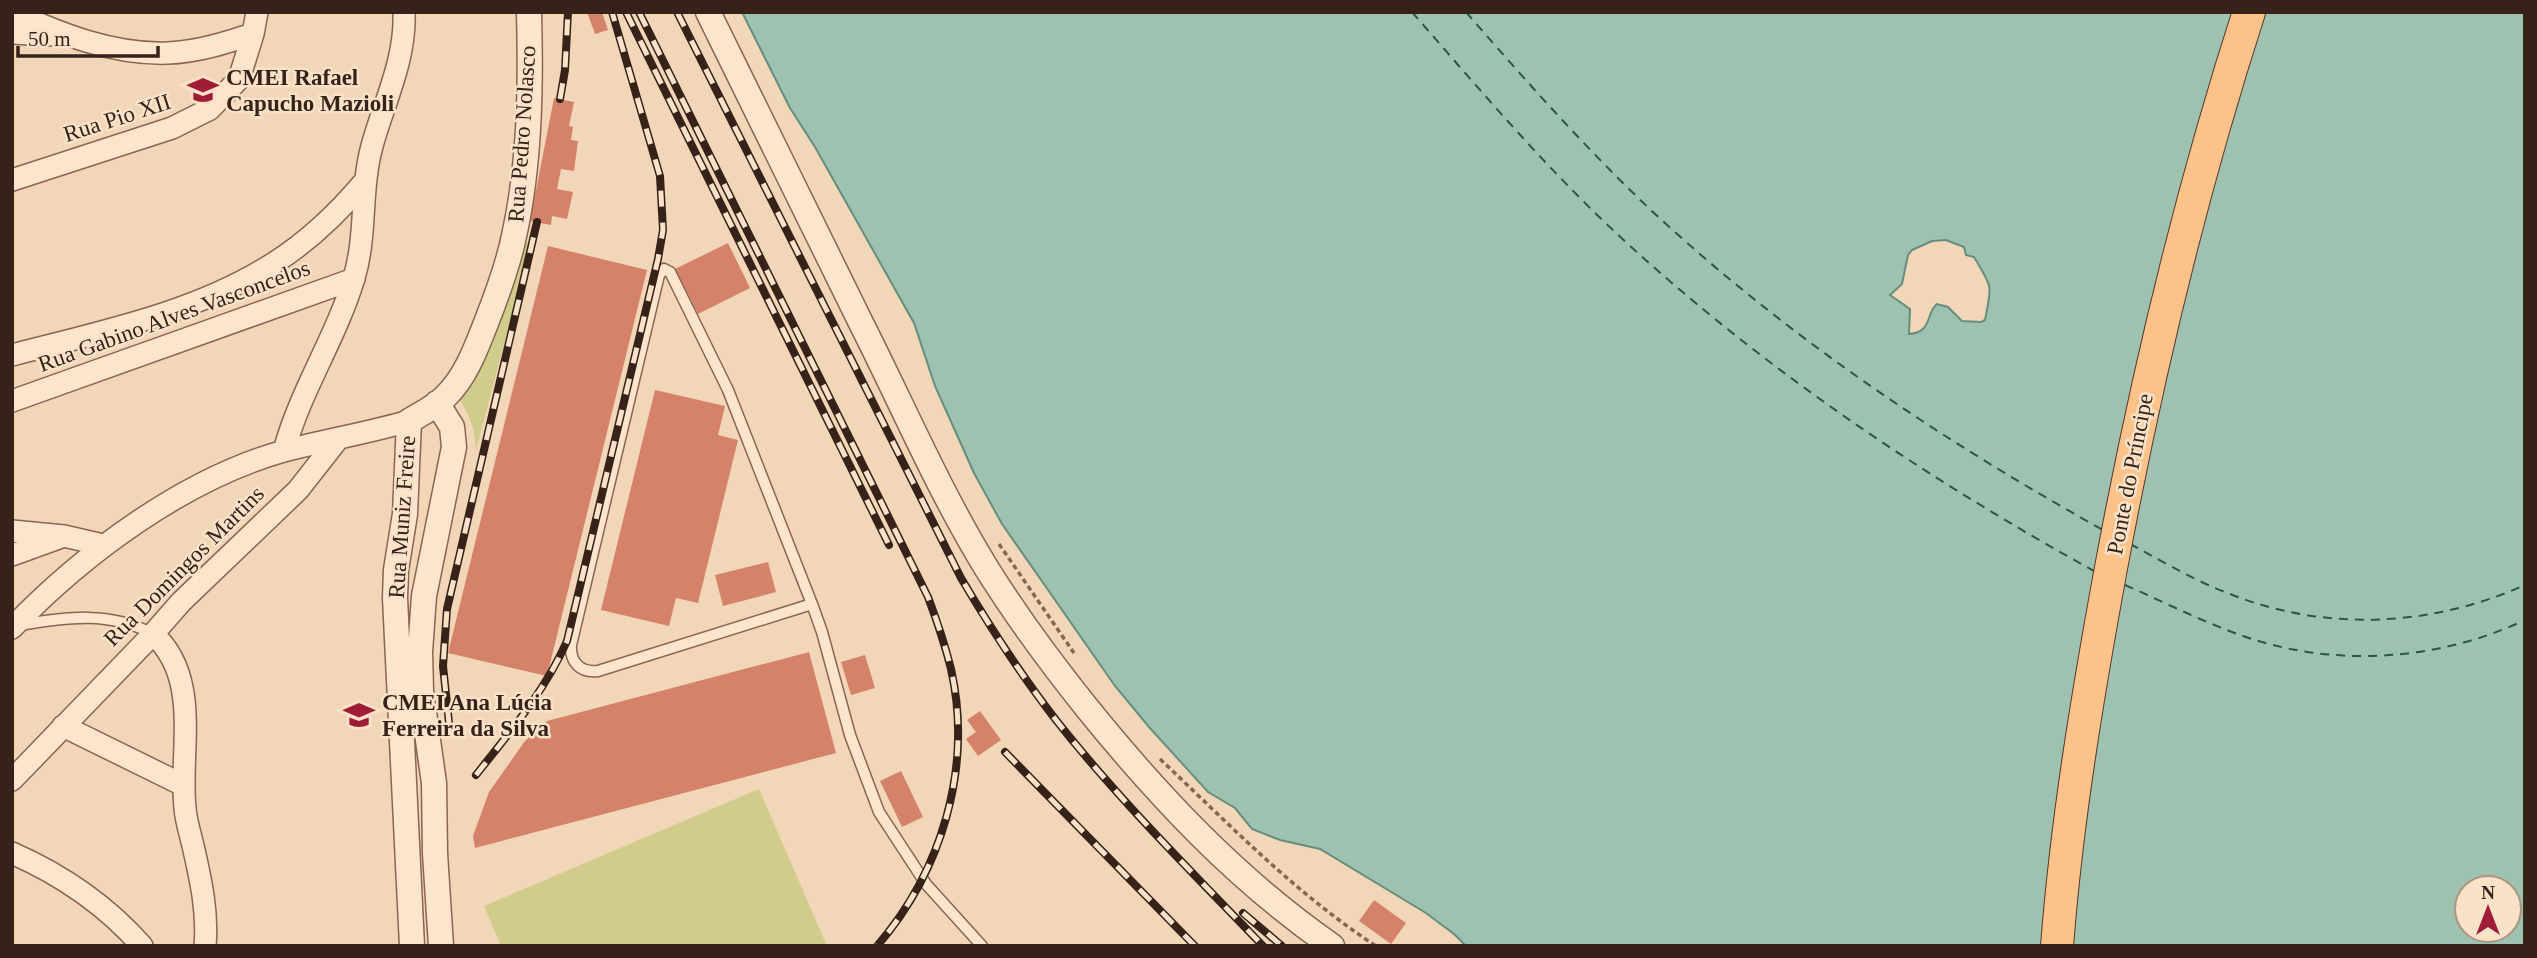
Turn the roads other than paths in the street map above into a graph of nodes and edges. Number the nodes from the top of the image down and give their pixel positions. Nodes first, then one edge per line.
1 (12, 12) edge
2 (257, 12) edge
3 (404, 12) edge
4 (530, 12) edge
5 (708, 12) edge
6 (2227, 12) edge
7 (2249, 12) edge
8 (12, 33) edge
9 (253, 34) junction
10 (66, 36) junction
11 (12, 180) edge
12 (365, 181) junction
13 (354, 279) junction
14 (12, 355) edge
15 (12, 401) edge
16 (437, 403) junction
17 (409, 421) junction
18 (338, 439) junction
19 (284, 451) junction
20 (12, 531) edge
21 (64, 537) junction
22 (103, 545) junction
23 (12, 555) edge
24 (812, 604) junction
25 (13, 627) edge
26 (153, 634) junction
27 (63, 726) junction
28 (12, 780) edge
29 (183, 785) junction
30 (12, 853) edge
31 (142, 946) edge
32 (205, 946) edge
33 (412, 946) edge
34 (441, 946) edge
35 (982, 946) edge
36 (1332, 946) edge
37 (2036, 946) edge
38 (2057, 946) edge

1 - 10 street
2 - 9 street, Rua Pio XII
3 - 12 street
4 - 16 street, Rua Pedro Nolasco
5 - 36 street
6 - 37 main road, Ponte do Príncipe
7 - 38 main road, Ponte do Príncipe
8 - 10 street
9 - 10 street
9 - 11 street, Rua Pio XII
12 - 13 street
12 - 14 street
13 - 15 street, Rua Gabino Alves Vasconcelos
13 - 19 street
16 - 17 street, Rua Muniz Freire
16 - 34 street, Rua Muniz Freire
17 - 18 street
17 - 33 street, Rua Muniz Freire
18 - 19 street
18 - 26 street, Rua Domingos Martins
19 - 22 street
20 - 21 street
21 - 22 street
21 - 23 street
22 - 25 street
24 - 24 lane
24 - 35 lane
25 - 26 lane
26 - 27 street, Rua Domingos Martins
26 - 29 street
27 - 28 street, Rua Domingos Martins
27 - 29 street
29 - 32 street
30 - 31 street

